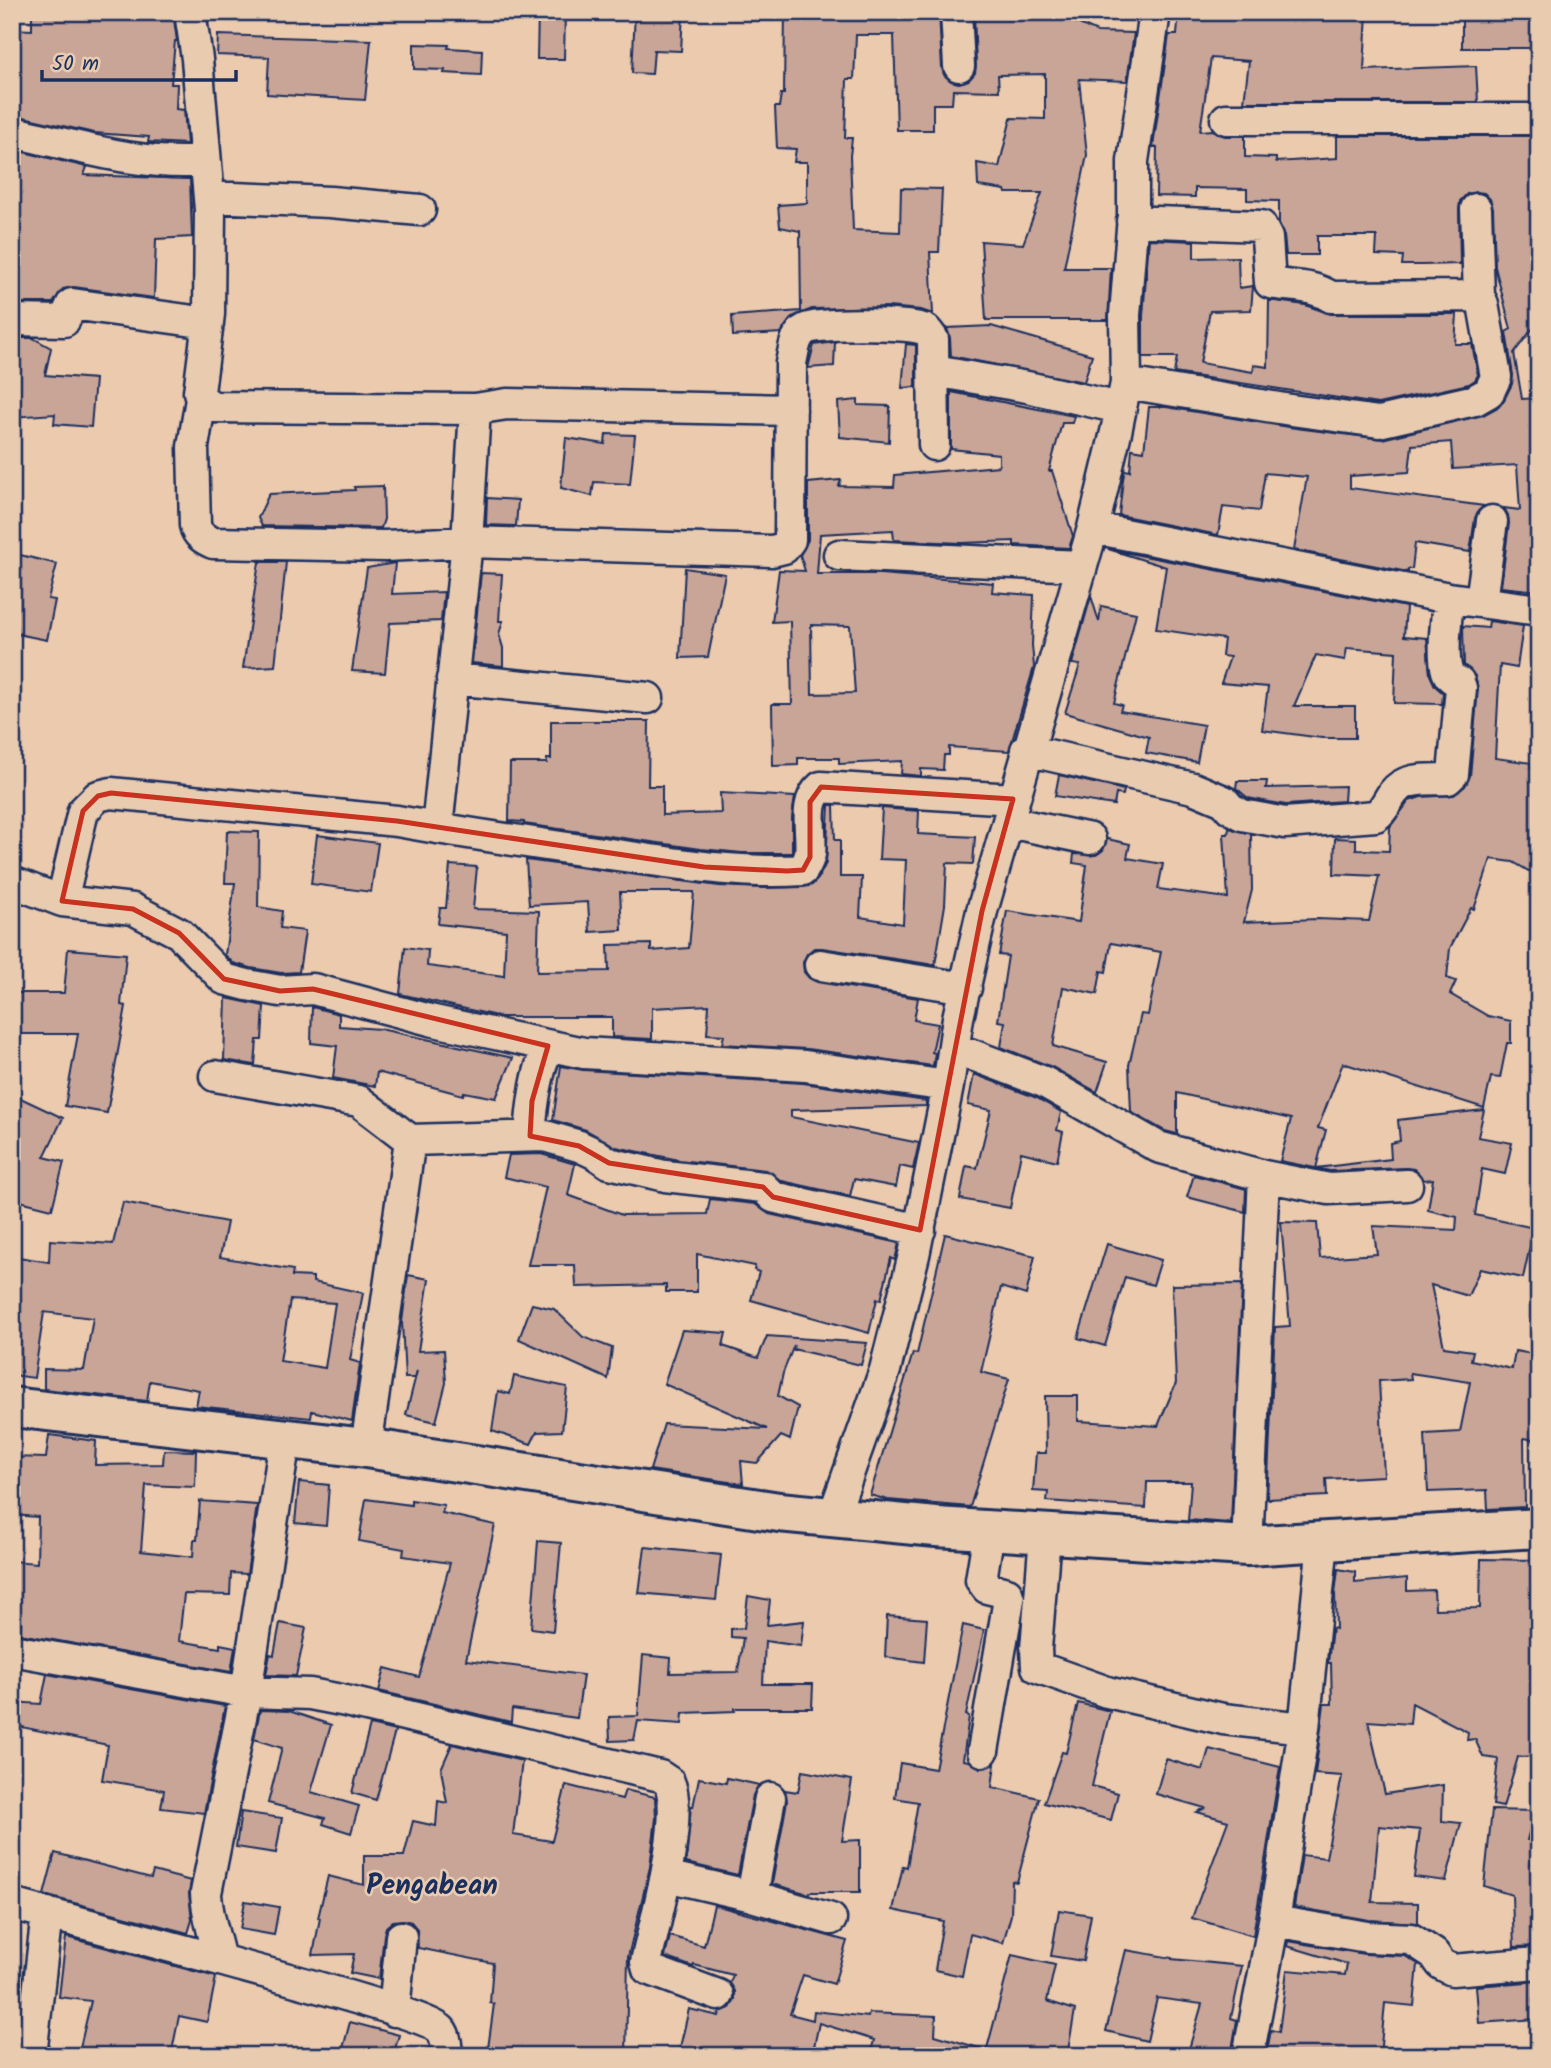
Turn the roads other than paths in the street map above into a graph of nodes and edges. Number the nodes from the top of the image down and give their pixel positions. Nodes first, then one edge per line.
1 (190, 12) edge
2 (956, 12) edge
3 (1155, 12) edge
4 (959, 66) dead end
5 (1226, 119) dead end
6 (1539, 119) edge
7 (12, 132) edge
8 (204, 161) junction
9 (209, 197) junction
10 (1476, 209) dead end
11 (420, 210) dead end
12 (1132, 221) junction
13 (1479, 296) junction
14 (12, 320) edge
15 (208, 323) junction
16 (934, 371) junction
17 (1123, 396) junction
18 (201, 399) junction
19 (475, 409) junction
20 (791, 410) junction
21 (934, 445) dead end
22 (1492, 521) dead end
23 (1093, 528) junction
24 (467, 542) junction
25 (839, 555) dead end
26 (1081, 566) junction
27 (1449, 598) junction
28 (1481, 601) junction
29 (1539, 610) edge
30 (452, 679) junction
31 (648, 698) dead end
32 (1026, 750) junction
33 (1011, 810) junction
34 (437, 828) junction
35 (1090, 839) dead end
36 (12, 881) edge
37 (62, 901) junction
38 (820, 965) dead end
39 (966, 988) junction
40 (548, 1046) junction
41 (954, 1048) junction
42 (215, 1076) dead end
43 (948, 1086) junction
44 (530, 1136) junction
45 (410, 1140) junction
46 (1264, 1176) junction
47 (1407, 1185) dead end
48 (919, 1230) junction
49 (12, 1407) edge
50 (285, 1440) junction
51 (366, 1448) junction
52 (833, 1517) junction
53 (1539, 1528) edge
54 (989, 1531) junction
55 (1045, 1535) junction
56 (1323, 1542) junction
57 (1247, 1546) junction
58 (12, 1650) edge
59 (246, 1692) junction
60 (1304, 1728) junction
61 (983, 1751) dead end
62 (770, 1798) dead end
63 (666, 1876) junction
64 (751, 1896) junction
65 (12, 1903) edge
66 (47, 1913) junction
67 (831, 1919) dead end
68 (1273, 1922) junction
69 (401, 1937) dead end
70 (220, 1960) junction
71 (1539, 1963) edge
72 (718, 1995) dead end
73 (394, 2011) junction
74 (31, 2056) edge
75 (446, 2056) edge
76 (1248, 2056) edge

1 - 8 street
2 - 4 street
3 - 12 street
5 - 6 street
7 - 8 street
8 - 9 street
9 - 11 street
9 - 15 street
10 - 13 street
12 - 13 street
12 - 17 street
13 - 17 street
14 - 15 street
15 - 18 street
16 - 17 street
16 - 20 street
16 - 21 street
17 - 23 street
18 - 19 street
18 - 24 street
19 - 20 street
19 - 24 street
20 - 24 street
22 - 28 street
23 - 26 street
23 - 27 street
24 - 30 street
25 - 26 street
26 - 32 street
27 - 28 street
27 - 32 street
28 - 29 street
30 - 31 street
30 - 34 street
32 - 33 street
33 - 34 street
33 - 35 street
33 - 39 street
34 - 37 street
36 - 37 street
37 - 40 street
38 - 39 street
39 - 41 street
40 - 43 street
40 - 44 street
41 - 43 street
41 - 46 street
42 - 45 street
43 - 48 street
44 - 45 street
44 - 48 street
45 - 51 street
46 - 47 street
46 - 57 street
48 - 52 street
49 - 50 main road
50 - 51 main road
50 - 59 street
51 - 52 main road
52 - 54 main road
53 - 56 main road
54 - 55 main road
54 - 61 street
55 - 57 main road
55 - 60 street
56 - 57 main road
56 - 60 street
58 - 59 street
59 - 63 street
59 - 70 street
60 - 68 street
62 - 64 street
63 - 64 street
63 - 72 street
64 - 67 street
65 - 66 street
66 - 70 street
66 - 74 street
68 - 71 street
68 - 76 street
69 - 73 street
70 - 73 street
73 - 75 street

